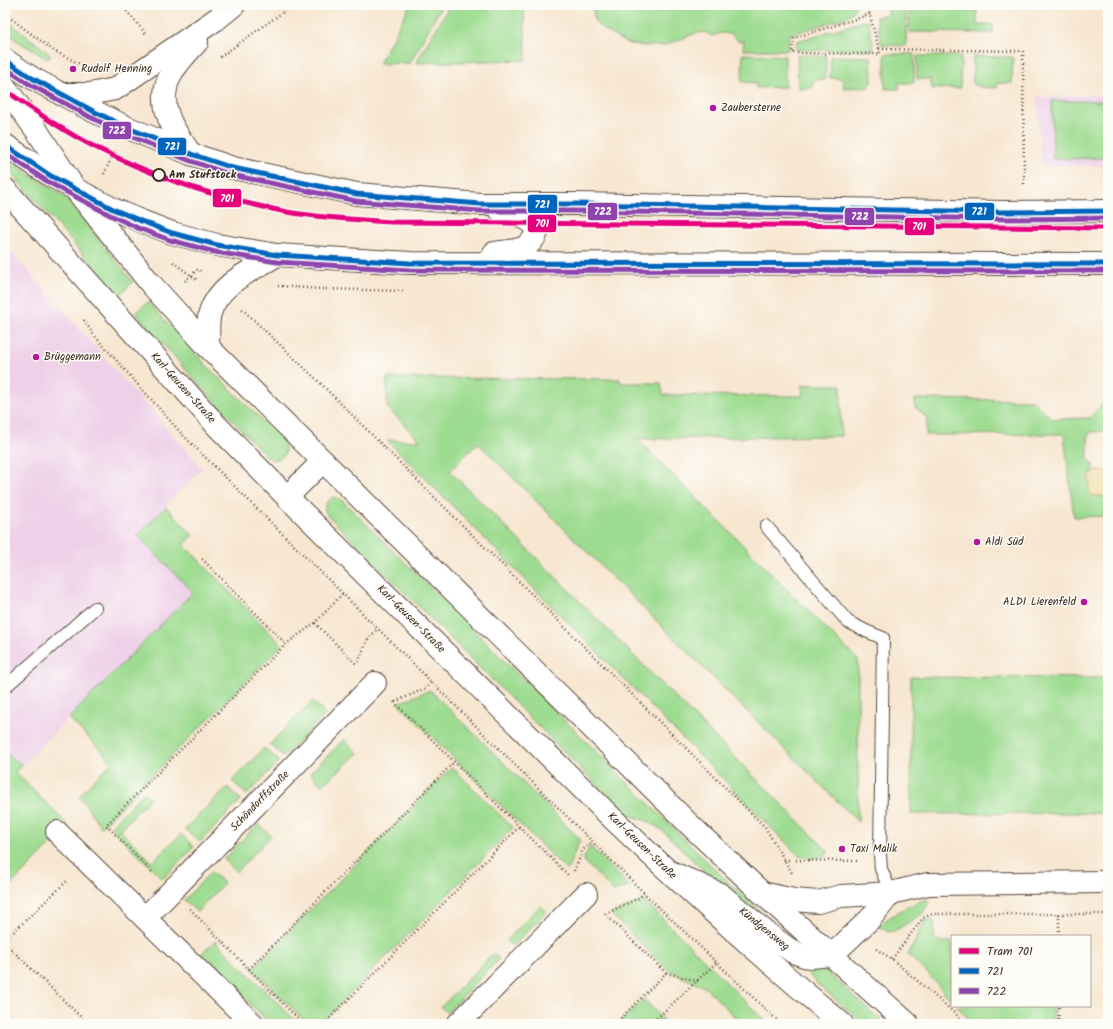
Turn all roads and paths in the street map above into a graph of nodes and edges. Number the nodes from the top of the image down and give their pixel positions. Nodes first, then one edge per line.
1 (293, 5) edge
2 (867, 5) edge
3 (124, 8) dead end
4 (226, 12) edge
5 (5, 14) edge
6 (870, 14) junction
7 (150, 39) dead end
8 (879, 49) junction
9 (5, 60) edge
10 (217, 60) dead end
11 (89, 68) dead end
12 (5, 87) edge
13 (61, 94) junction
14 (5, 145) edge
15 (118, 146) dead end
16 (191, 154) junction
17 (104, 176) dead end
18 (5, 189) edge
19 (75, 189) junction
20 (480, 204) junction
21 (1024, 211) junction
22 (1108, 211) edge
23 (277, 255) junction
24 (410, 263) junction
25 (1108, 264) edge
26 (204, 274) dead end
27 (180, 277) dead end
28 (238, 305) dead end
29 (93, 334) dead end
30 (208, 347) junction
31 (323, 461) junction
32 (287, 497) junction
33 (766, 526) dead end
34 (202, 559) dead end
35 (343, 593) junction
36 (95, 608) dead end
37 (315, 623) junction
38 (286, 644) junction
39 (357, 664) dead end
40 (375, 684) dead end
41 (5, 687) edge
42 (394, 702) dead end
43 (454, 762) junction
44 (519, 827) junction
45 (56, 832) dead end
46 (87, 861) junction
47 (666, 870) junction
48 (571, 878) dead end
49 (795, 879) dead end
50 (1108, 882) edge
51 (172, 891) junction
52 (762, 893) junction
53 (891, 893) junction
54 (586, 894) dead end
55 (605, 914) dead end
56 (1059, 914) junction
57 (1108, 914) edge
58 (145, 918) junction
59 (1059, 935) edge
60 (5, 940) edge
61 (5, 943) edge
62 (874, 948) dead end
63 (832, 955) junction
64 (892, 959) junction
65 (716, 963) junction
66 (249, 969) junction
67 (666, 973) junction
68 (698, 981) junction
69 (1059, 1007) edge
70 (88, 1024) edge
71 (253, 1024) edge
72 (303, 1024) edge
73 (324, 1024) edge
74 (458, 1024) edge
75 (615, 1024) edge
76 (657, 1024) edge
77 (781, 1024) edge
78 (842, 1024) edge
79 (908, 1024) edge
80 (963, 1024) edge
81 (1058, 1024) edge

1 - 10 path
2 - 6 path
3 - 7 path
4 - 13 street
4 - 16 street
5 - 11 path
6 - 8 path
6 - 8 path
8 - 21 path
9 - 13 street
12 - 19 street
13 - 16 street
14 - 19 street
15 - 17 path
16 - 20 street
18 - 32 street, Karl-Geusen-Straße
19 - 23 street
19 - 30 street
20 - 21 street
20 - 24 street
21 - 22 street
23 - 24 street
23 - 30 street
24 - 25 street
26 - 27 path
28 - 49 path
29 - 35 path
30 - 31 street
31 - 32 street
31 - 52 street
32 - 47 street, Karl-Geusen-Straße
33 - 53 lane
34 - 38 path
35 - 37 path
35 - 65 path
36 - 41 lane
37 - 38 path
37 - 39 path
38 - 51 path
40 - 51 street, Schöndorffstraße
42 - 43 path
43 - 44 path
43 - 66 path
44 - 48 path
44 - 73 path
45 - 46 street
46 - 58 street
46 - 60 path
47 - 63 street, Kündgensweg
47 - 78 street, Karl-Geusen-Straße
50 - 53 street
51 - 58 street, Schöndorffstraße
51 - 66 path
52 - 53 street
52 - 63 street
53 - 63 street
54 - 74 street
55 - 67 path
56 - 57 path
56 - 59 path
56 - 64 path
58 - 71 street
61 - 70 path
62 - 64 path
63 - 79 street
64 - 80 path
65 - 68 path
65 - 77 path
66 - 72 path
67 - 68 path
67 - 75 path
68 - 76 path
69 - 81 path

